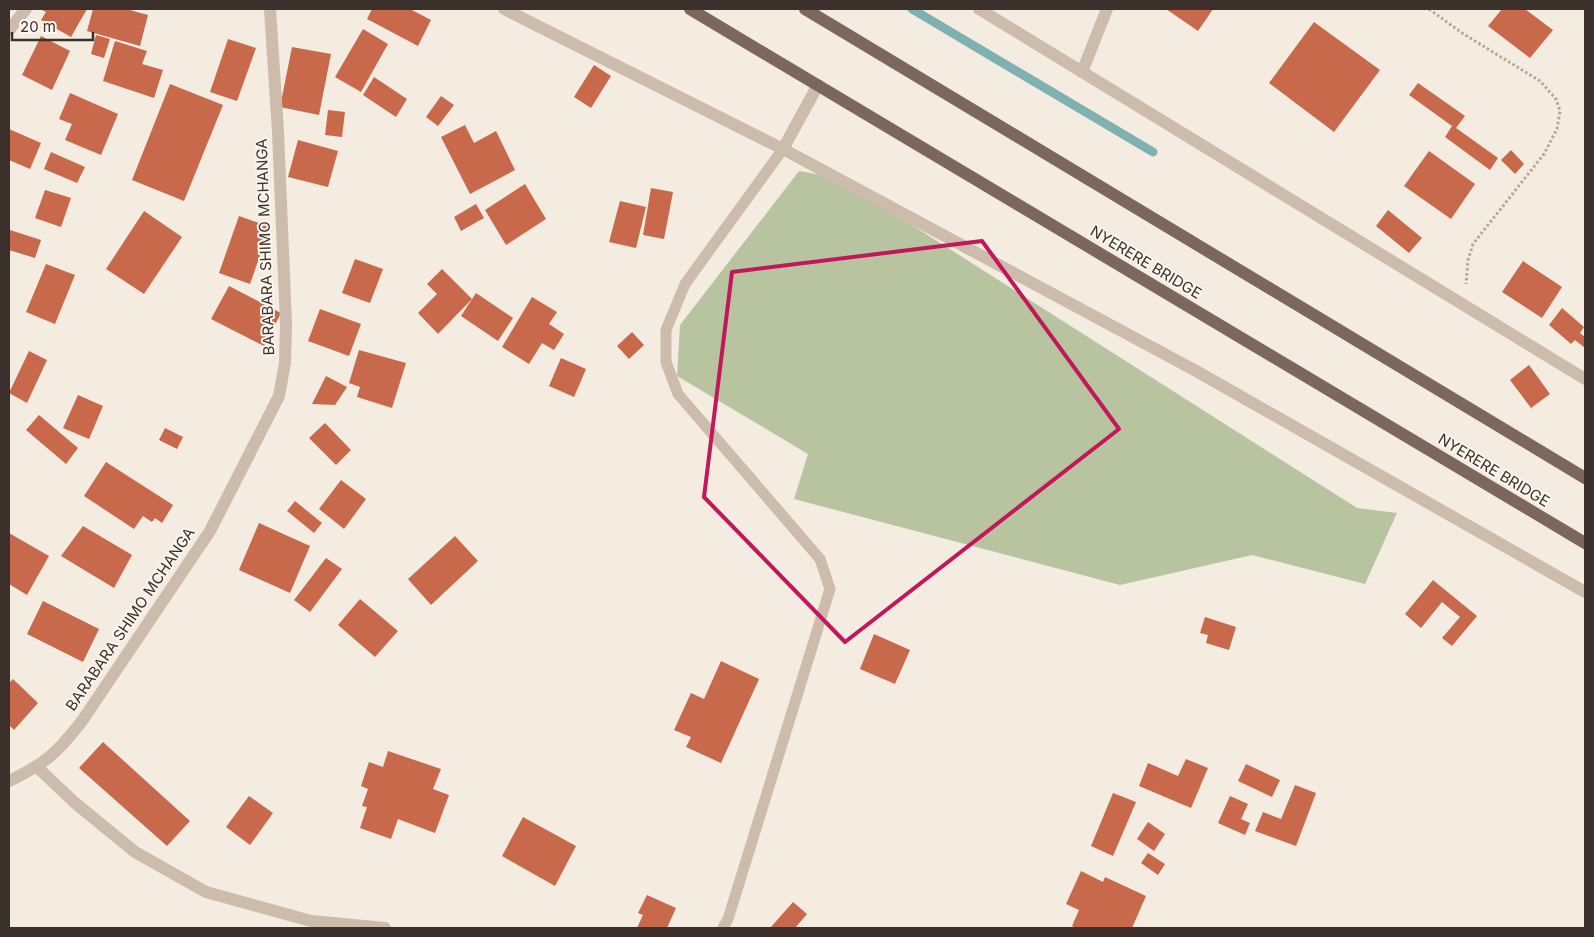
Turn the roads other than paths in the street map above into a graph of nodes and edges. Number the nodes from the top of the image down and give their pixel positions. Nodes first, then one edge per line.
1 (26, 9) edge
2 (270, 9) edge
3 (504, 9) edge
4 (690, 9) edge
5 (804, 9) edge
6 (979, 9) edge
7 (1107, 9) edge
8 (9, 30) edge
9 (1082, 72) junction
10 (818, 85) junction
11 (783, 149) junction
12 (1585, 379) edge
13 (1585, 478) edge
14 (1585, 543) edge
15 (1585, 592) edge
16 (38, 767) junction
17 (9, 781) edge
18 (385, 928) edge
19 (723, 928) edge

1 - 8 street
2 - 16 street, BARABARA SHIMO MCHANGA
3 - 11 street
4 - 10 main road, NYERERE BRIDGE
5 - 13 main road
6 - 9 street
7 - 9 street
9 - 12 street
10 - 11 street
10 - 14 main road, NYERERE BRIDGE
11 - 15 street
11 - 19 lane
16 - 17 street, BARABARA SHIMO MCHANGA
16 - 18 street

